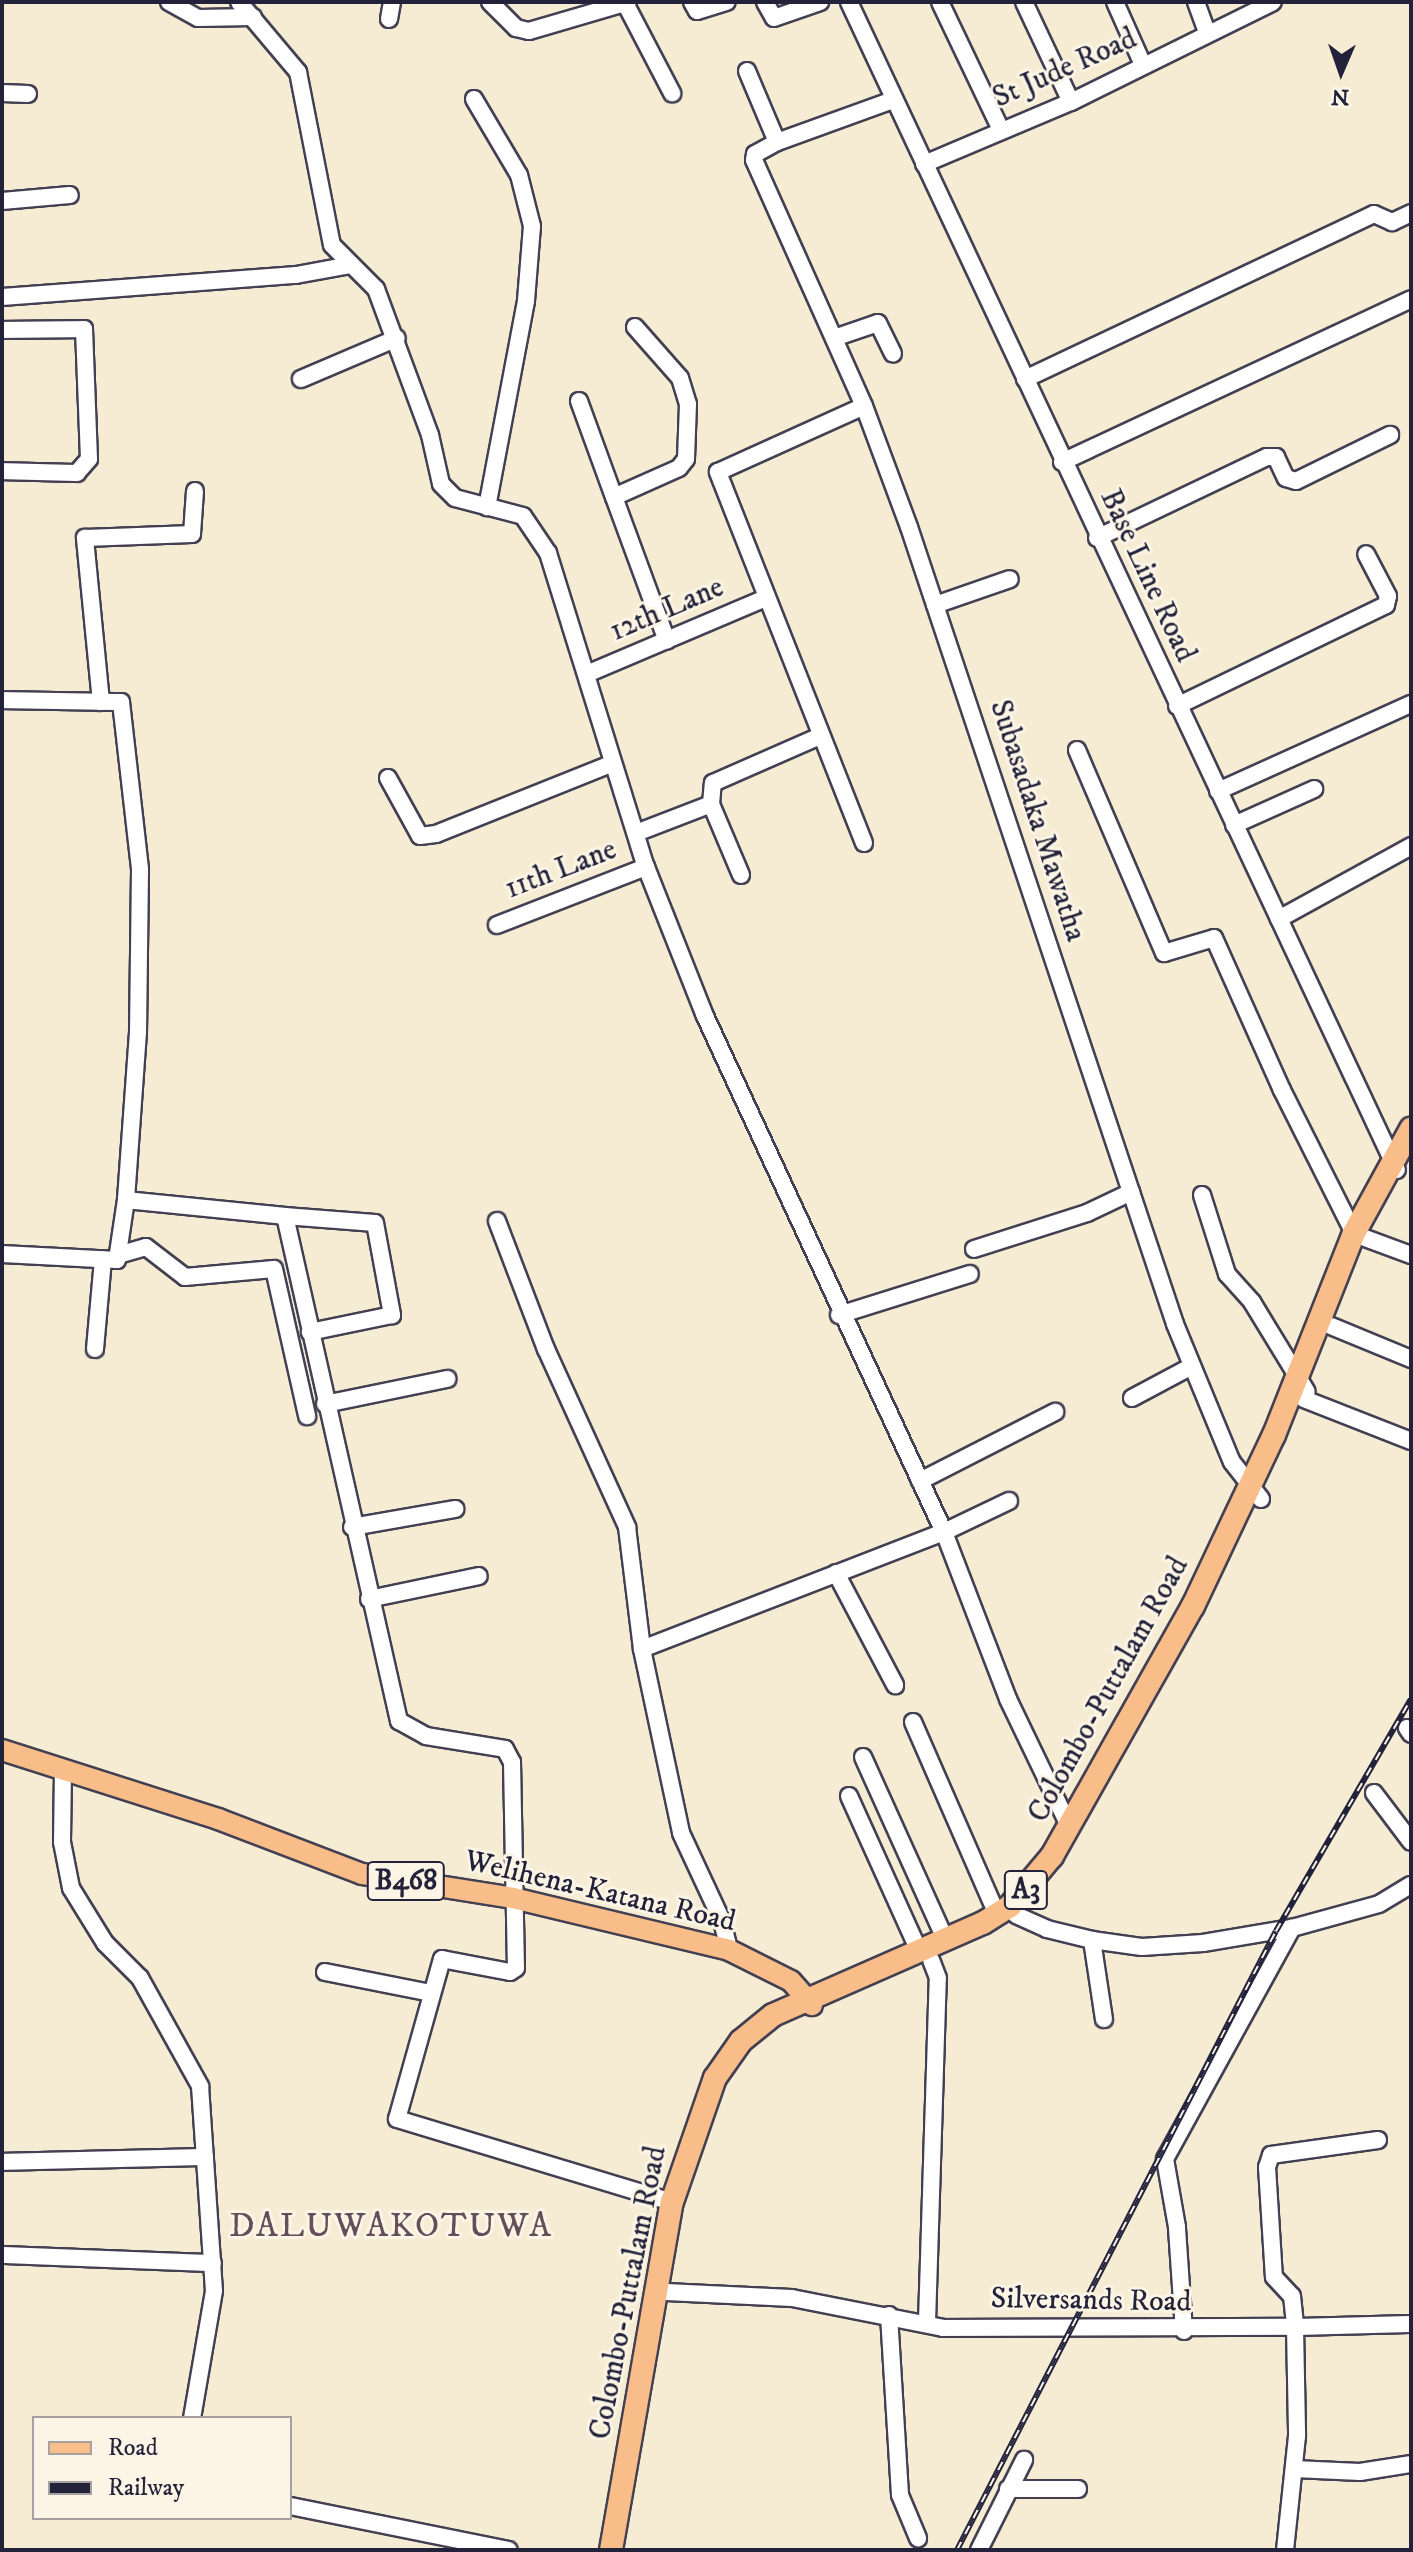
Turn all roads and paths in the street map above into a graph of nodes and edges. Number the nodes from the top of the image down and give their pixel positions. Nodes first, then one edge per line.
1 (169, 2) edge
2 (239, 2) edge
3 (490, 2) edge
4 (626, 2) edge
5 (692, 2) edge
6 (727, 2) edge
7 (765, 2) edge
8 (820, 2) edge
9 (849, 2) edge
10 (940, 2) edge
11 (1024, 2) edge
12 (1115, 2) edge
13 (1196, 2) edge
14 (1273, 2) edge
15 (253, 17) junction
16 (1207, 33) junction
17 (1143, 65) junction
18 (747, 71) dead end
19 (2, 93) edge
20 (672, 93) dead end
21 (28, 94) dead end
22 (474, 99) dead end
23 (893, 100) junction
24 (1071, 102) junction
25 (1001, 130) junction
26 (777, 142) junction
27 (924, 164) junction
28 (70, 195) dead end
29 (2, 201) edge
30 (1411, 213) edge
31 (351, 265) junction
32 (2, 297) edge
33 (1411, 299) edge
34 (635, 327) dead end
35 (2, 330) edge
36 (397, 338) junction
37 (834, 338) junction
38 (893, 354) dead end
39 (301, 379) dead end
40 (1025, 379) junction
41 (579, 401) dead end
42 (864, 406) junction
43 (1390, 435) dead end
44 (1062, 462) junction
45 (2, 471) edge
46 (195, 491) dead end
47 (614, 497) junction
48 (487, 507) junction
49 (1097, 538) junction
50 (1366, 554) dead end
51 (1010, 579) dead end
52 (766, 598) junction
53 (935, 605) junction
54 (667, 641) junction
55 (589, 673) junction
56 (2, 700) edge
57 (101, 702) junction
58 (1411, 704) edge
59 (1177, 706) junction
60 (820, 736) junction
61 (1077, 750) dead end
62 (611, 764) junction
63 (388, 778) dead end
64 (1314, 789) dead end
65 (1218, 791) junction
66 (711, 804) junction
67 (1234, 825) junction
68 (636, 833) junction
69 (864, 843) dead end
70 (1411, 846) edge
71 (646, 867) junction
72 (741, 875) dead end
73 (1279, 919) junction
74 (497, 925) dead end
75 (1411, 1129) edge
76 (1400, 1162) edge
77 (1131, 1192) junction
78 (1202, 1195) dead end
79 (126, 1200) junction
80 (285, 1216) junction
81 (497, 1221) dead end
82 (1359, 1236) junction
83 (974, 1249) dead end
84 (2, 1254) edge
85 (1411, 1255) edge
86 (110, 1257) junction
87 (970, 1274) dead end
88 (839, 1315) junction
89 (1331, 1326) junction
90 (310, 1332) junction
91 (95, 1349) dead end
92 (1411, 1359) edge
93 (1192, 1366) junction
94 (447, 1379) dead end
95 (1302, 1390) junction
96 (1132, 1398) dead end
97 (325, 1404) junction
98 (1055, 1412) dead end
99 (307, 1416) dead end
100 (1411, 1441) edge
101 (920, 1481) junction
102 (1254, 1494) junction
103 (1009, 1501) dead end
104 (455, 1509) dead end
105 (352, 1527) junction
106 (944, 1532) junction
107 (836, 1573) junction
108 (479, 1576) dead end
109 (369, 1599) junction
110 (642, 1649) junction
111 (895, 1685) dead end
112 (913, 1722) dead end
113 (2, 1750) edge
114 (863, 1757) dead end
115 (63, 1770) junction
116 (1374, 1793) dead end
117 (849, 1796) dead end
118 (1069, 1826) junction
119 (1411, 1842) edge
120 (1411, 1885) edge
121 (513, 1898) junction
122 (1006, 1912) junction
123 (1292, 1928) junction
124 (1092, 1940) junction
125 (946, 1941) junction
126 (729, 1950) junction
127 (925, 1957) junction
128 (325, 1972) dead end
129 (431, 1993) junction
130 (810, 2003) junction
131 (1104, 2019) dead end
132 (1378, 2140) dead end
133 (205, 2157) junction
134 (2, 2162) edge
135 (672, 2202) junction
136 (2, 2255) edge
137 (213, 2263) junction
138 (666, 2292) junction
139 (889, 2315) junction
140 (927, 2322) junction
141 (1411, 2324) edge
142 (1295, 2327) junction
143 (1184, 2331) junction
144 (192, 2416) edge
145 (1024, 2460) dead end
146 (1411, 2464) edge
147 (1294, 2469) junction
148 (1008, 2489) junction
149 (1078, 2489) dead end
150 (292, 2506) edge
151 (918, 2538) dead end
152 (509, 2550) edge
153 (611, 2550) edge
154 (624, 2550) edge
155 (979, 2550) edge
156 (1285, 2550) edge

1 - 15 street
2 - 15 street
3 - 4 street
4 - 20 street
5 - 6 street
7 - 8 street
9 - 23 street, Base Line Road
10 - 25 street
11 - 24 street
12 - 17 street
13 - 16 street
14 - 16 street, St Jude Road
15 - 31 street
16 - 17 street, St Jude Road
17 - 24 street, St Jude Road
18 - 26 street
19 - 21 street
22 - 48 street
23 - 26 street
23 - 27 street, Base Line Road
24 - 25 street, St Jude Road
25 - 27 street, St Jude Road
26 - 37 street, Subasadaka Mawatha
27 - 40 street, Base Line Road
28 - 29 street
30 - 40 street
31 - 32 street
31 - 36 street
33 - 44 street
34 - 47 street
35 - 45 street
36 - 39 street
36 - 48 street
37 - 38 street
37 - 42 street, Subasadaka Mawatha
40 - 44 street, Base Line Road
41 - 47 street
42 - 52 street
42 - 53 street, Subasadaka Mawatha
43 - 49 street
44 - 49 street, Base Line Road
46 - 57 street
47 - 54 street
48 - 55 street
49 - 59 street, Base Line Road
50 - 59 street
51 - 53 street
52 - 54 street, 12th Lane
52 - 60 street
53 - 77 street, Subasadaka Mawatha
54 - 55 street, 12th Lane
55 - 62 street
56 - 57 street
57 - 79 street
58 - 65 street
59 - 65 street, Base Line Road
60 - 66 street
60 - 69 street
61 - 82 street
62 - 63 street
62 - 68 street
64 - 67 street
65 - 67 street, Base Line Road
66 - 68 street
66 - 72 street
67 - 73 street, Base Line Road
68 - 71 street
70 - 73 street
71 - 74 street, 11th Lane
71 - 88 street
73 - 76 street, Base Line Road
75 - 76 highway, Colombo-Puttalam Road / A3
76 - 82 highway, Colombo-Puttalam Road / A3
77 - 83 street
77 - 93 street, Subasadaka Mawatha
78 - 95 street
79 - 80 street
79 - 86 street
80 - 90 street
80 - 90 street
81 - 110 street
82 - 85 street
82 - 89 highway, Colombo-Puttalam Road / A3
82 - 95 highway, Colombo-Puttalam Road / A3
84 - 86 street
86 - 91 street
86 - 99 street
87 - 88 street
88 - 101 street
89 - 92 street
89 - 95 highway, Colombo-Puttalam Road / A3
90 - 97 street
93 - 96 street
93 - 102 street, Subasadaka Mawatha
94 - 97 street
95 - 100 street
95 - 102 highway, Colombo-Puttalam Road / A3
97 - 105 street
98 - 101 street
101 - 106 street
102 - 118 highway, Colombo-Puttalam Road / A3
102 - 122 highway, Colombo-Puttalam Road / A3
103 - 106 street
104 - 105 street
105 - 109 street
106 - 107 street
106 - 118 street
107 - 110 street
107 - 111 street
108 - 109 street
109 - 121 street
110 - 126 street
112 - 122 street
113 - 115 main road, Welihena-Katana Road / B468
114 - 125 street
115 - 121 main road, Welihena-Katana Road / B468
115 - 133 street
116 - 119 street
117 - 127 street
118 - 122 highway, Colombo-Puttalam Road / A3
120 - 123 street
121 - 126 main road, Welihena-Katana Road / B468
121 - 129 street
122 - 124 street
122 - 125 highway, Colombo-Puttalam Road / A3
122 - 127 highway, Colombo-Puttalam Road / A3
123 - 124 street
123 - 143 street
124 - 131 street
125 - 127 highway, Colombo-Puttalam Road / A3
126 - 130 main road, Welihena-Katana Road / B468
127 - 130 highway, Colombo-Puttalam Road / A3
127 - 140 street
128 - 129 street
129 - 135 street
130 - 135 highway, Colombo-Puttalam Road / A3
130 - 138 highway, Colombo-Puttalam Road / A3
132 - 142 street
133 - 134 street
133 - 137 street
135 - 153 highway, Colombo-Puttalam Road / A3
136 - 137 street
137 - 144 street
138 - 139 street, Silversands Road
138 - 154 highway, Colombo-Puttalam Road / A3
139 - 140 street, Silversands Road
139 - 151 street
140 - 143 street, Silversands Road
141 - 142 street, Silversands Road
142 - 143 street, Silversands Road
142 - 147 street
145 - 148 street
146 - 147 street
147 - 156 street
148 - 149 street
148 - 155 street
150 - 152 street

